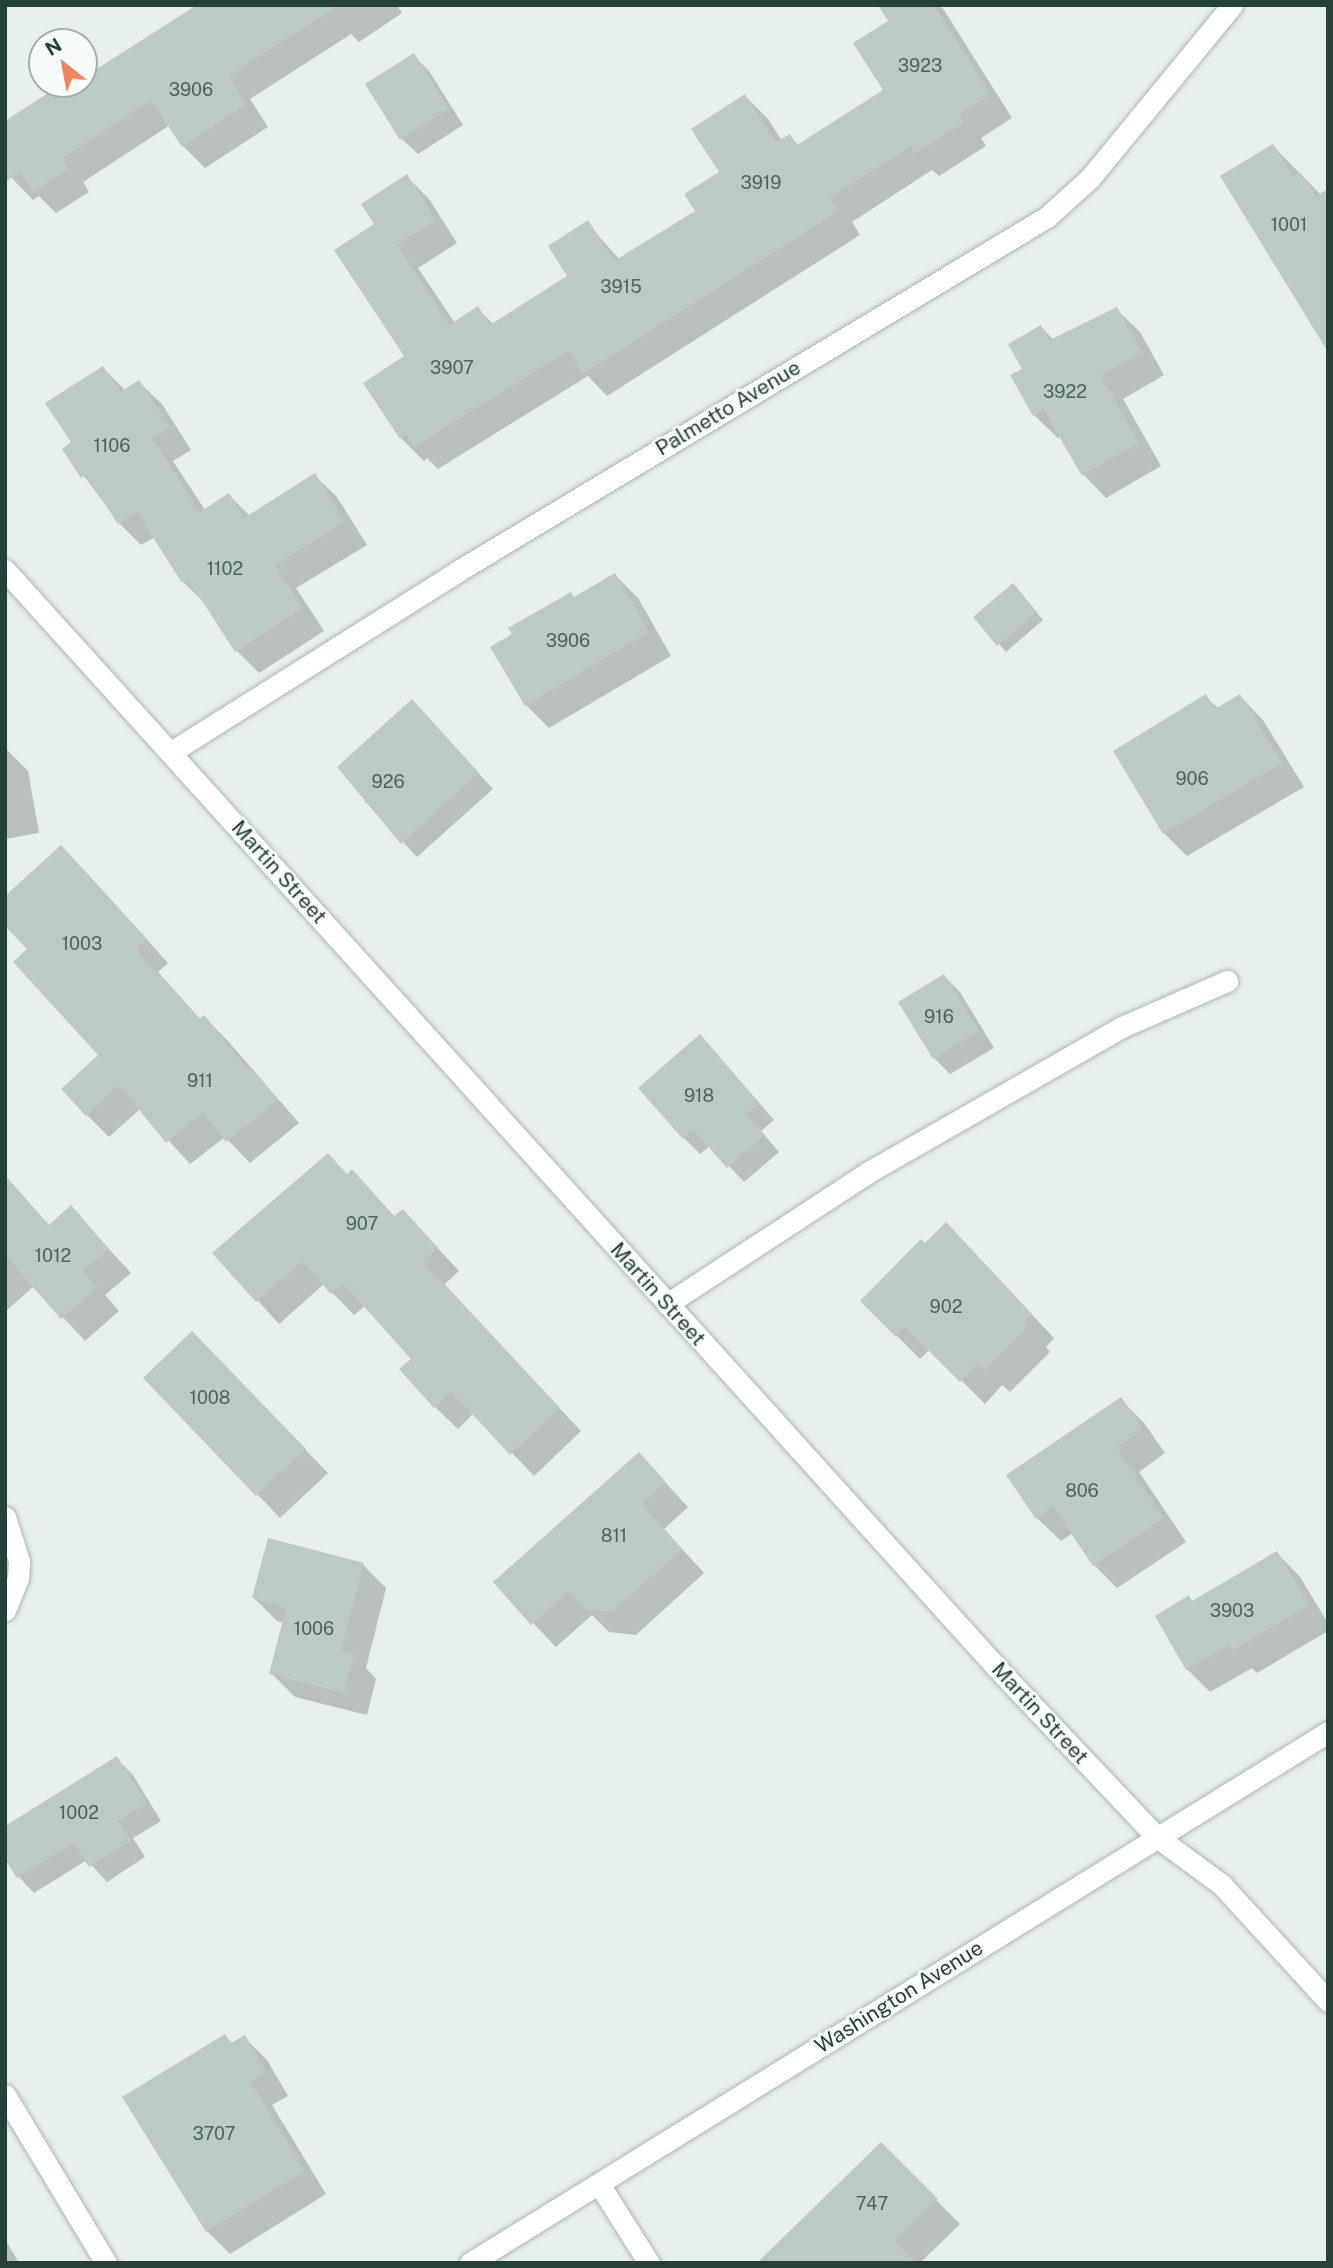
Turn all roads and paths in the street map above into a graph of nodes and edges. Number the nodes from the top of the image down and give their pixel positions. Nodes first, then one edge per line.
1 (1232, 5) edge
2 (5, 570) edge
3 (172, 752) junction
4 (1227, 981) dead end
5 (667, 1304) junction
6 (5, 1517) edge
7 (5, 1611) edge
8 (1328, 1732) edge
9 (1157, 1837) junction
10 (1328, 2001) edge
11 (5, 2095) edge
12 (599, 2184) junction
13 (106, 2263) edge
14 (470, 2263) edge
15 (649, 2263) edge

1 - 3 street, Palmetto Avenue
2 - 3 street, Martin Street
3 - 5 street, Martin Street
4 - 5 street
5 - 9 street, Martin Street
6 - 7 street
8 - 9 street, Washington Avenue
9 - 10 street, Martin Street
9 - 12 street, Washington Avenue
11 - 13 street
12 - 14 street, Washington Avenue
12 - 15 street

